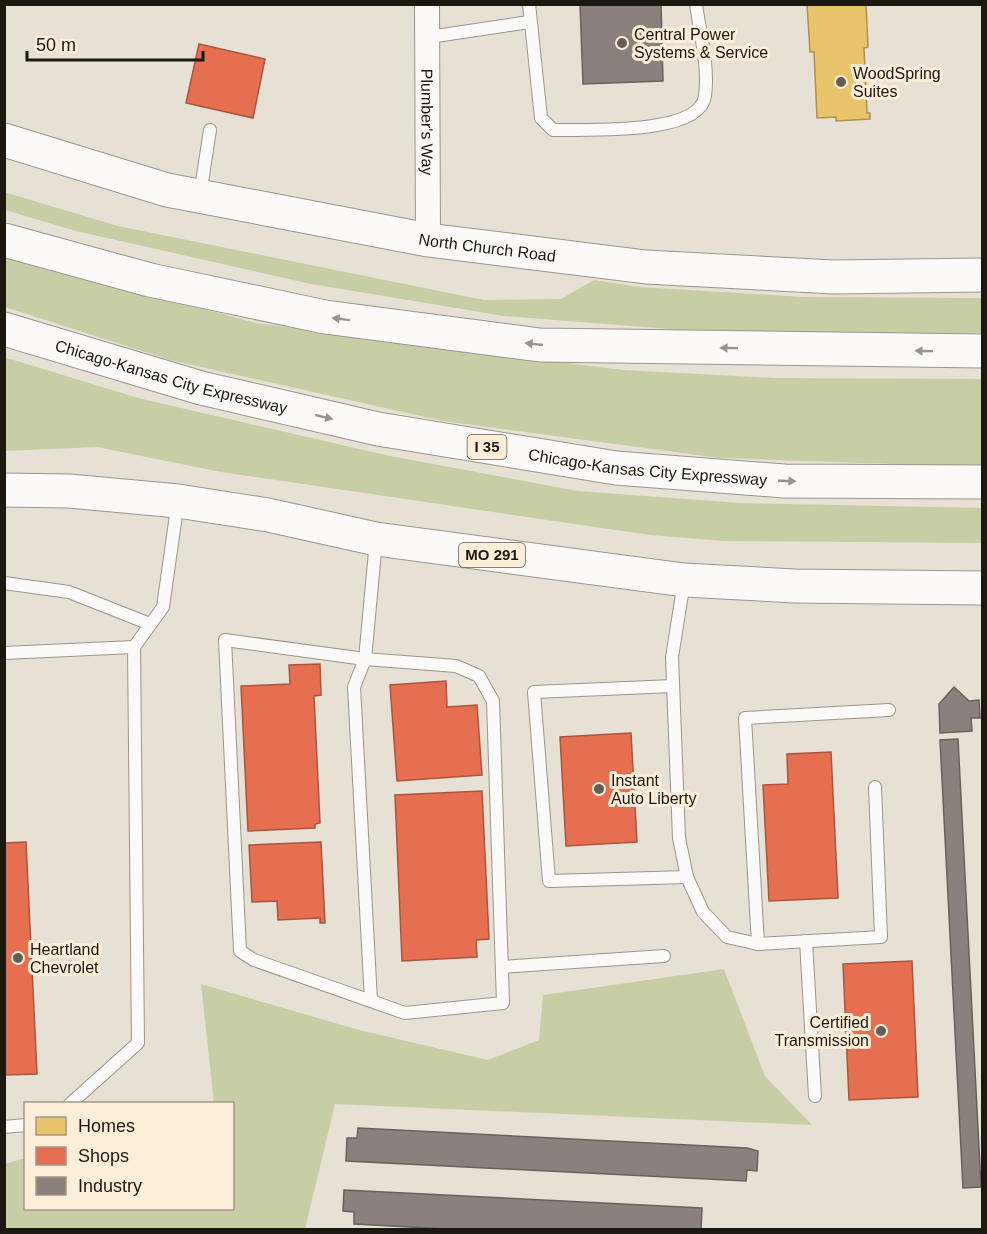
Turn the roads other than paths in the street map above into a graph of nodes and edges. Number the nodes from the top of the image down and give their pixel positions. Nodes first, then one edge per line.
1 (427, 4) edge
2 (529, 4) edge
3 (696, 4) edge
4 (529, 22) junction
5 (429, 37) junction
6 (210, 130) dead end
7 (4, 140) edge
8 (200, 196) junction
9 (4, 240) edge
10 (428, 240) junction
11 (982, 275) edge
12 (4, 329) edge
13 (982, 351) edge
14 (982, 482) edge
15 (4, 490) edge
16 (178, 501) junction
17 (376, 539) junction
18 (684, 580) junction
19 (4, 583) edge
20 (982, 588) edge
21 (150, 624) junction
22 (134, 647) junction
23 (4, 654) edge
24 (365, 659) junction
25 (673, 686) junction
26 (889, 710) dead end
27 (875, 787) dead end
28 (687, 877) junction
29 (806, 941) junction
30 (758, 944) junction
31 (664, 956) dead end
32 (502, 967) junction
33 (371, 1001) junction
34 (815, 1096) dead end
35 (72, 1102) edge
36 (24, 1125) edge
37 (4, 1128) edge

1 - 5 street, Plumber's Way
2 - 4 lane
3 - 4 lane
4 - 5 lane
5 - 10 street, Plumber's Way
6 - 8 lane
7 - 8 main road, North Church Road
8 - 10 main road, North Church Road
13 -> 9 main road
10 - 11 main road, North Church Road
12 -> 14 main road, Chicago-Kansas City Expressway / I 35
15 - 16 main road, MO 291
16 - 17 main road, MO 291
16 - 21 lane
17 - 18 main road, MO 291
17 - 24 lane
18 - 20 main road, MO 291
18 - 25 lane
19 - 21 lane
21 - 22 lane
22 - 23 lane
22 - 35 lane
24 - 32 lane
24 - 33 lane
24 - 33 lane
25 - 28 lane
25 - 28 lane
26 - 30 lane
27 - 29 lane
28 - 30 lane
29 - 30 lane
29 - 34 lane
31 - 32 lane
32 - 33 lane
36 - 37 lane

